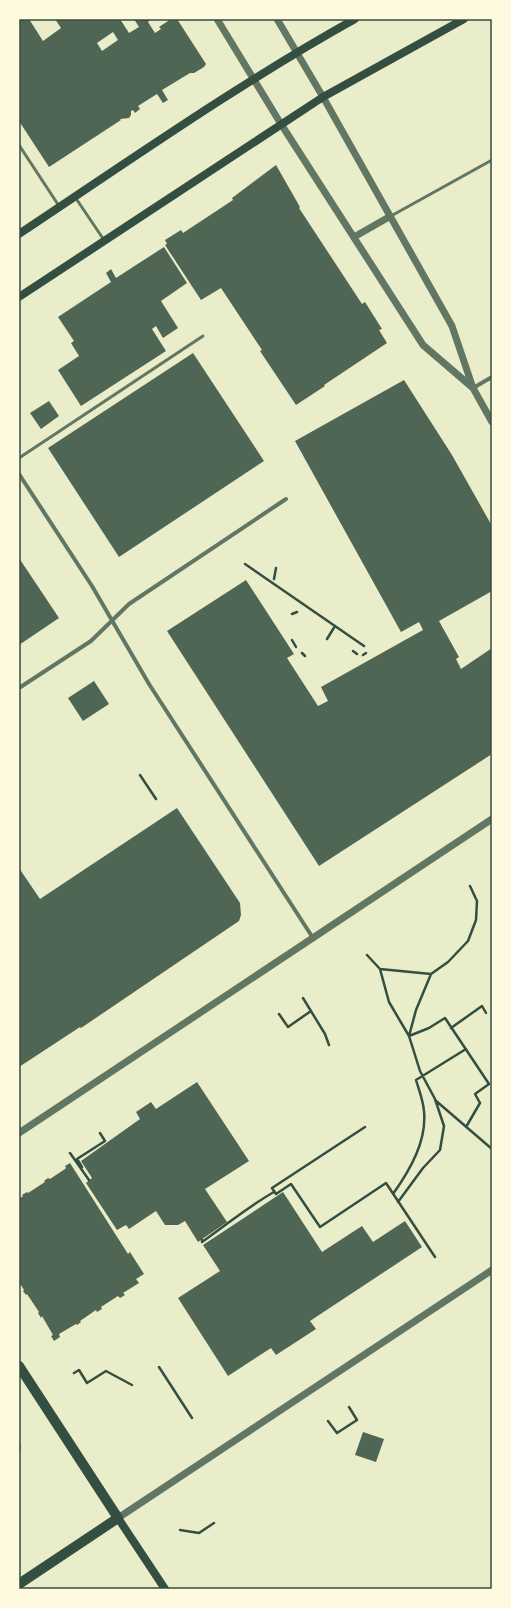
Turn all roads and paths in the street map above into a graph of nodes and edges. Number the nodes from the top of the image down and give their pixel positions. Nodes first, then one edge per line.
1 (218, 19) edge
2 (278, 19) edge
3 (355, 19) edge
4 (464, 19) edge
5 (297, 51) junction
6 (254, 79) junction
7 (323, 97) junction
8 (281, 124) junction
9 (19, 145) edge
10 (492, 160) edge
11 (75, 197) junction
12 (60, 207) junction
13 (390, 217) junction
14 (19, 234) edge
15 (354, 237) junction
16 (104, 240) junction
17 (19, 297) edge
18 (203, 336) dead end
19 (492, 377) edge
20 (473, 388) junction
21 (492, 422) edge
22 (19, 458) edge
23 (19, 474) edge
24 (286, 499) dead end
25 (245, 564) dead end
26 (276, 568) dead end
27 (274, 579) dead end
28 (297, 612) dead end
29 (292, 614) dead end
30 (112, 621) junction
31 (335, 626) junction
32 (327, 638) dead end
33 (292, 640) dead end
34 (364, 646) dead end
35 (296, 647) dead end
36 (353, 651) dead end
37 (302, 653) dead end
38 (357, 654) dead end
39 (305, 656) dead end
40 (19, 688) edge
41 (140, 775) dead end
42 (156, 799) dead end
43 (492, 819) edge
44 (470, 886) dead end
45 (313, 938) junction
46 (367, 955) dead end
47 (380, 969) junction
48 (431, 974) junction
49 (303, 998) dead end
50 (311, 1011) junction
51 (486, 1013) dead end
52 (279, 1014) dead end
53 (451, 1028) junction
54 (409, 1036) junction
55 (329, 1045) dead end
56 (466, 1049) junction
57 (422, 1076) junction
58 (435, 1099) junction
59 (365, 1127) dead end
60 (466, 1127) junction
61 (19, 1133) edge
62 (100, 1133) dead end
63 (492, 1149) edge
64 (70, 1153) dead end
65 (81, 1168) junction
66 (89, 1180) dead end
67 (274, 1192) junction
68 (393, 1194) junction
69 (398, 1202) junction
70 (202, 1240) dead end
71 (435, 1257) dead end
72 (492, 1270) edge
73 (19, 1366) edge
74 (159, 1367) dead end
75 (74, 1373) dead end
76 (132, 1385) dead end
77 (349, 1407) dead end
78 (192, 1418) dead end
79 (328, 1421) dead end
80 (118, 1518) junction
81 (214, 1523) dead end
82 (180, 1530) dead end
83 (19, 1584) edge
84 (165, 1589) edge

1 - 6 street
2 - 5 street
3 - 5 main road
4 - 7 main road
5 - 6 main road
5 - 7 street
6 - 8 street
6 - 11 main road
7 - 8 main road
7 - 13 street
8 - 15 street
8 - 16 main road
9 - 12 lane
10 - 13 lane
11 - 12 main road
11 - 16 lane
12 - 14 main road
13 - 15 street
13 - 20 street
15 - 20 street
16 - 17 main road
18 - 22 lane
19 - 20 street
20 - 21 street
23 - 30 street
24 - 30 street
25 - 31 path
26 - 27 path
28 - 29 path
30 - 40 street
30 - 45 street
31 - 32 path
31 - 34 path
33 - 35 path
36 - 38 path
37 - 39 path
41 - 42 path
43 - 45 street
44 - 48 path
45 - 61 street
46 - 47 path
47 - 48 path
47 - 54 path
48 - 54 path
49 - 50 path
50 - 52 path
50 - 55 path
51 - 53 path
53 - 54 path
53 - 56 path
54 - 57 path
56 - 57 path
56 - 60 path
57 - 58 path
57 - 68 path
58 - 60 path
58 - 69 path
59 - 67 path
60 - 63 path
62 - 65 path
64 - 65 path
65 - 66 path
67 - 68 path
67 - 70 path
68 - 69 path
69 - 71 path
72 - 80 street
73 - 80 main road
74 - 78 path
75 - 76 path
77 - 79 path
80 - 83 main road
80 - 84 main road
81 - 82 path

